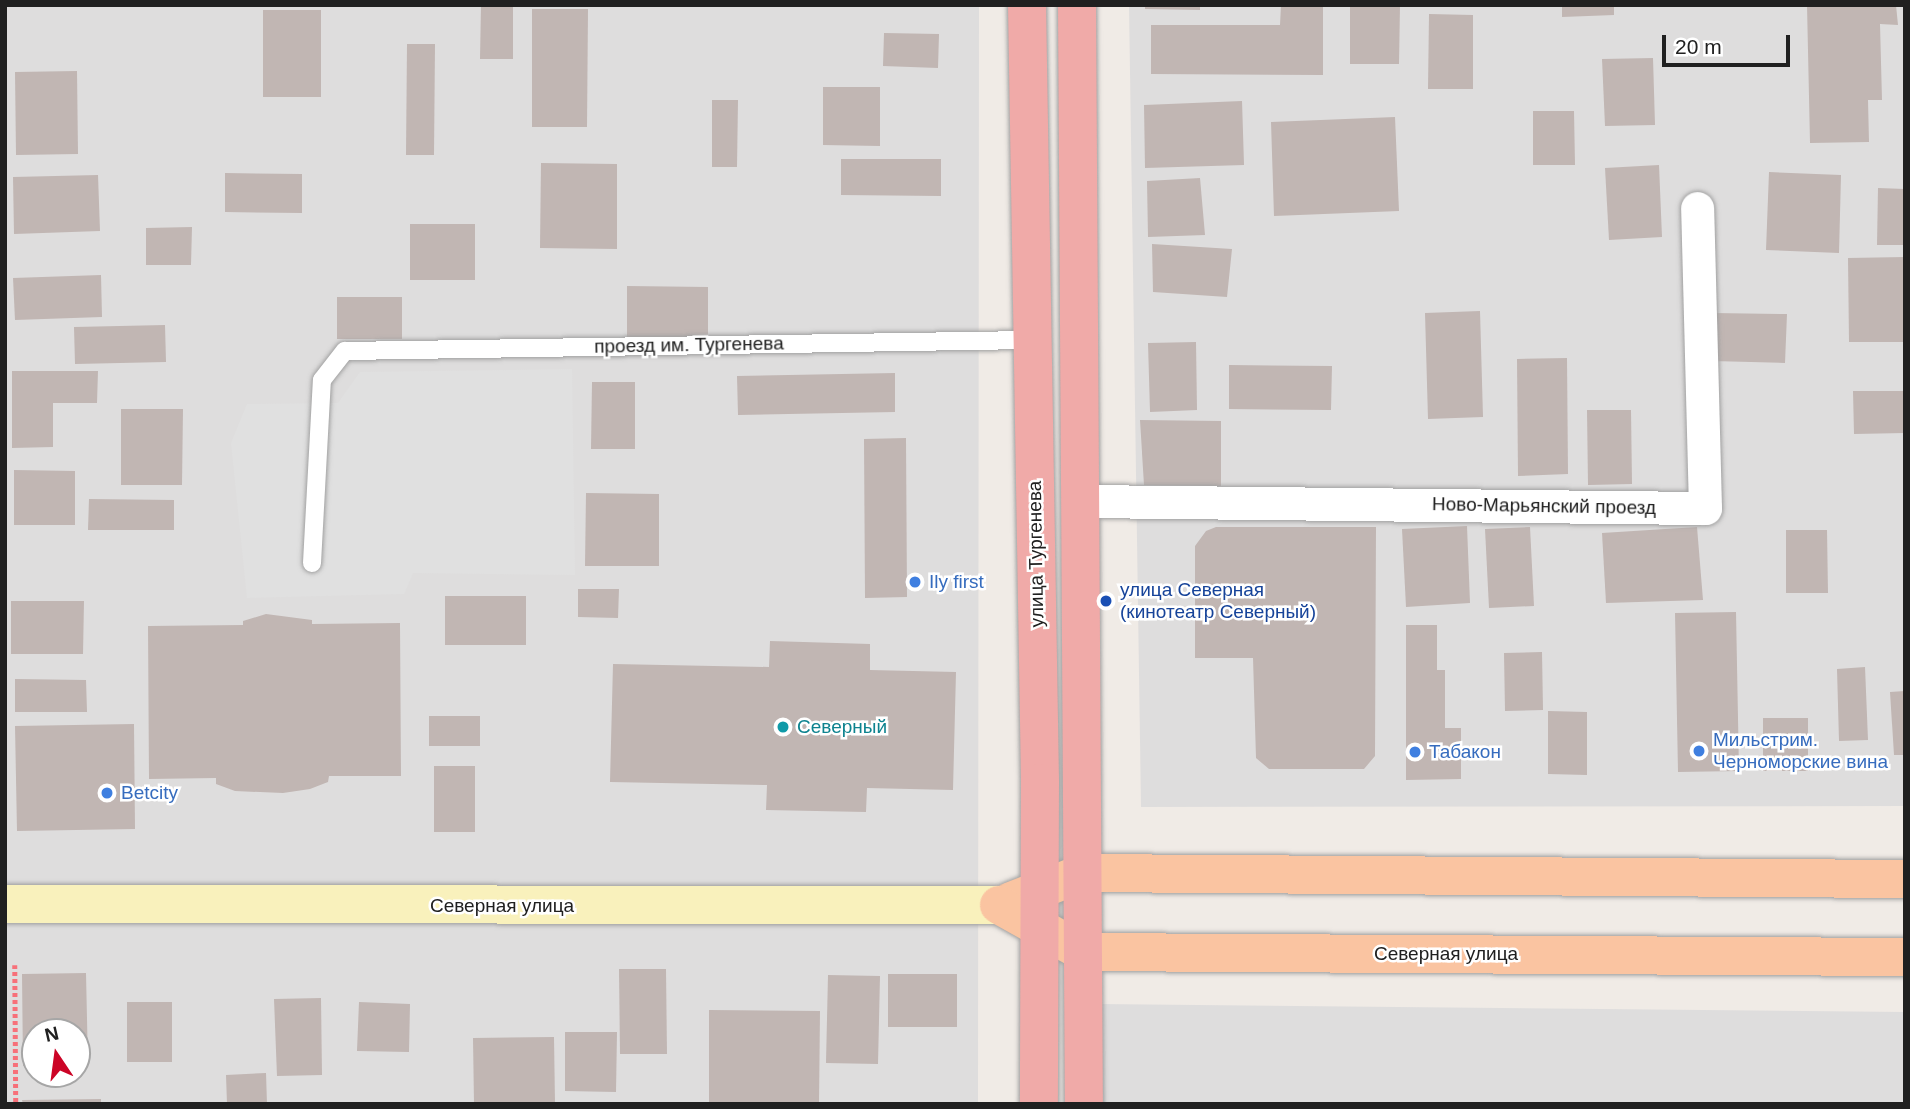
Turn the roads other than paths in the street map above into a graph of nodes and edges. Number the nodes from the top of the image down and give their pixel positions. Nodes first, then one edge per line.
1 (1027, 5) edge
2 (1077, 5) edge
3 (1697, 208) dead end
4 (1033, 340) junction
5 (1084, 501) junction
6 (312, 563) dead end
7 (1083, 873) junction
8 (1905, 879) edge
9 (1040, 890) junction
10 (5, 904) edge
11 (999, 905) junction
12 (1040, 928) junction
13 (1083, 952) junction
14 (1905, 957) edge
15 (1039, 1104) edge
16 (1084, 1104) edge

1 - 4 highway, улица Тургенева
2 - 5 highway
3 - 5 street, Ново-Марьянский проезд
4 - 6 lane, проезд им. Тургенева
4 - 9 highway, улица Тургенева
5 - 7 highway
7 - 8 main road, Северная улица
7 - 9 main road, Северная улица
7 - 13 highway
9 - 11 main road, Северная улица
9 - 12 highway, улица Тургенева
10 - 11 main road, Северная улица
11 - 12 main road, Северная улица
12 - 13 main road, Северная улица
12 - 15 highway, улица Тургенева
13 - 14 main road, Северная улица
13 - 16 highway

